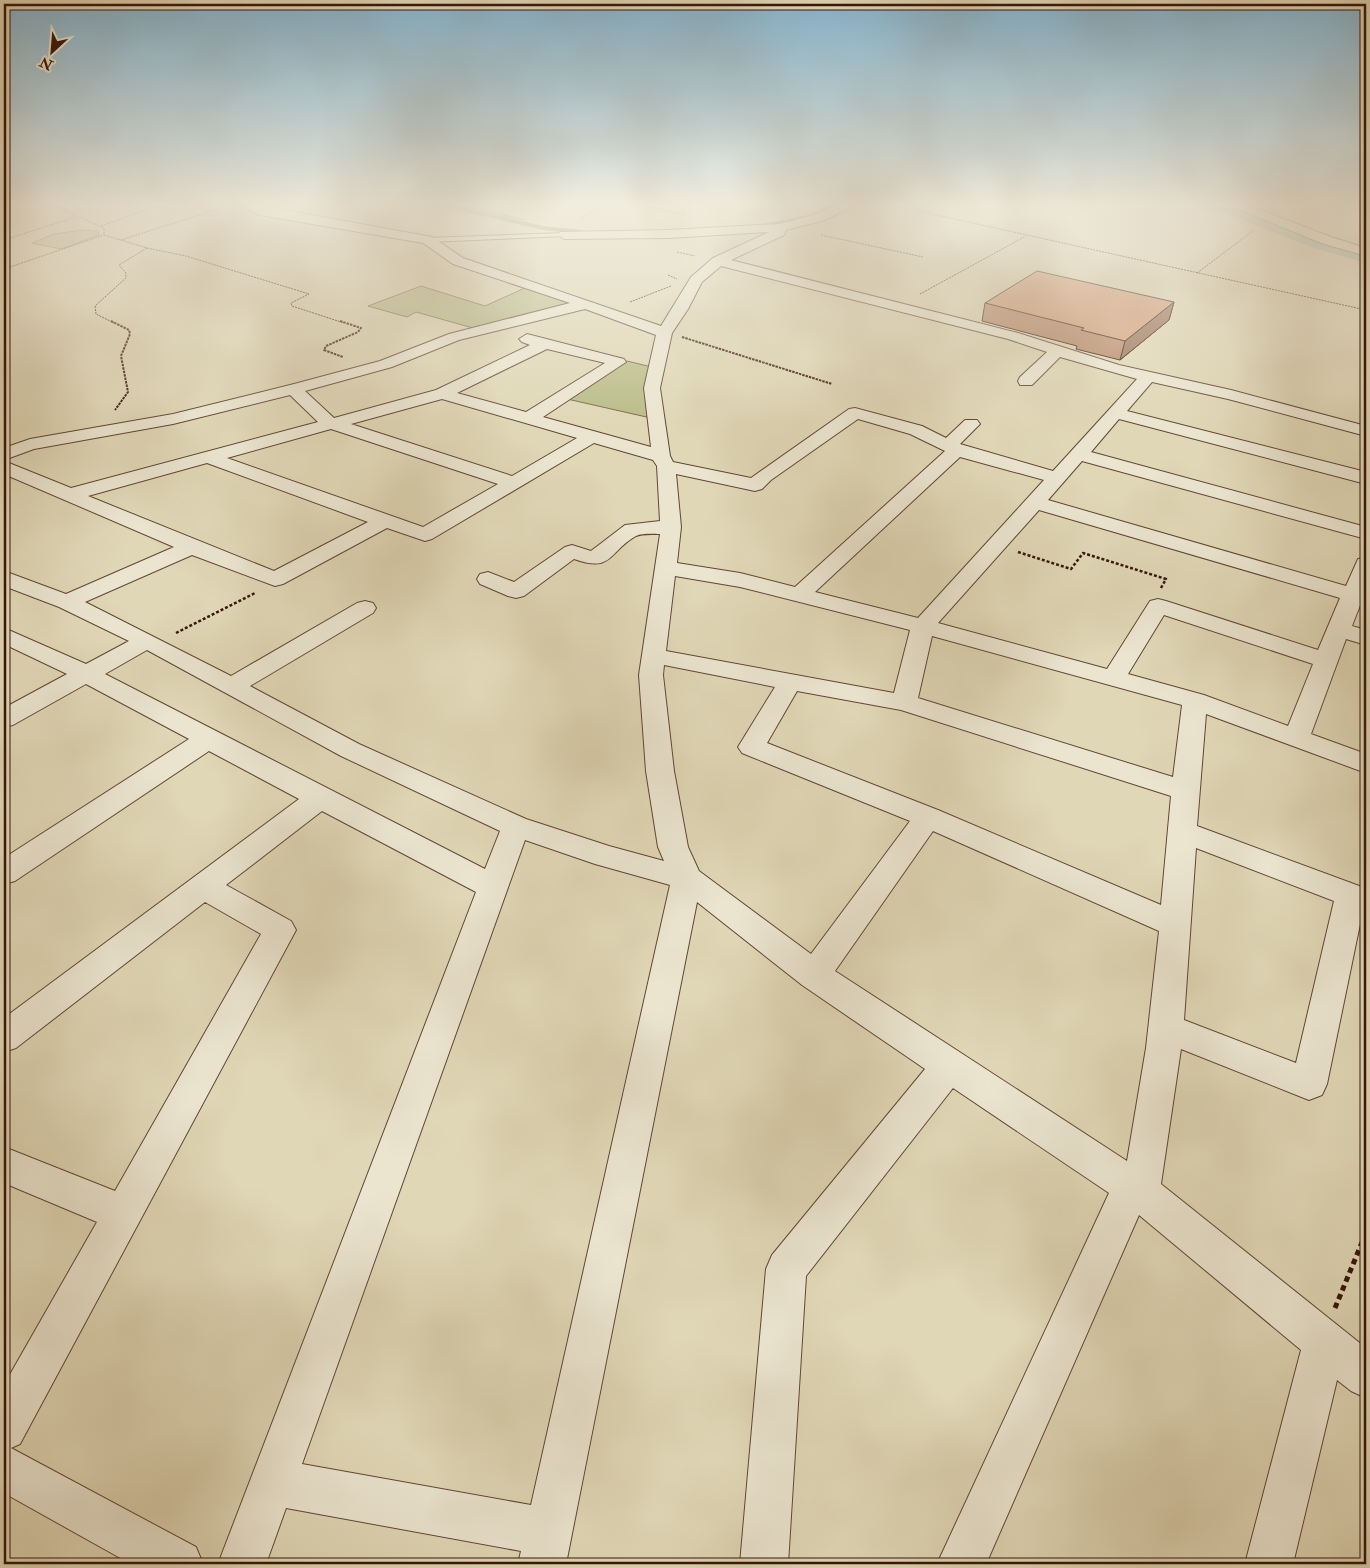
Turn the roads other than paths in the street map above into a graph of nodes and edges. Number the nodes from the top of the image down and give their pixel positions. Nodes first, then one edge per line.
1 (509, 278) edge
2 (699, 278) edge
3 (784, 278) edge
4 (585, 304) junction
5 (486, 328) junction
6 (664, 333) junction
7 (544, 344) junction
8 (1058, 350) junction
9 (1150, 376) junction
10 (1026, 381) dead end
11 (294, 390) junction
12 (442, 394) junction
13 (1115, 413) junction
14 (530, 418) junction
15 (329, 423) junction
16 (971, 424) dead end
17 (1366, 431) edge
18 (591, 437) junction
19 (952, 448) junction
20 (4, 454) edge
21 (1078, 454) junction
22 (207, 457) junction
23 (664, 461) junction
24 (4, 467) edge
25 (1057, 478) junction
26 (1366, 478) edge
27 (516, 483) junction
28 (72, 494) junction
29 (1035, 502) junction
30 (385, 521) junction
31 (671, 527) junction
32 (1366, 533) edge
33 (192, 547) junction
34 (1366, 564) edge
35 (665, 568) junction
36 (4, 578) edge
37 (488, 578) dead end
38 (799, 595) junction
39 (1353, 595) junction
40 (67, 602) junction
41 (365, 608) dead end
42 (923, 626) junction
43 (1339, 629) junction
44 (4, 634) edge
45 (1366, 638) edge
46 (150, 643) junction
47 (655, 656) junction
48 (1326, 660) junction
49 (86, 674) junction
50 (1113, 678) junction
51 (790, 682) junction
52 (231, 686) junction
53 (1195, 701) junction
54 (904, 702) junction
55 (4, 719) edge
56 (208, 739) junction
57 (1296, 739) junction
58 (1366, 764) edge
59 (1185, 790) junction
60 (320, 798) junction
61 (928, 817) junction
62 (516, 826) junction
63 (1184, 832) junction
64 (4, 873) edge
65 (687, 878) junction
66 (204, 887) junction
67 (493, 887) junction
68 (1357, 906) edge
69 (1174, 924) junction
70 (814, 974) junction
71 (1166, 1028) junction
72 (4, 1037) edge
73 (950, 1065) junction
74 (4, 1165) edge
75 (1136, 1189) junction
76 (123, 1213) junction
77 (1325, 1342) junction
78 (1366, 1376) edge
79 (4, 1428) edge
80 (4, 1468) edge
81 (273, 1482) junction
82 (545, 1548) edge
83 (179, 1564) edge
84 (242, 1564) edge
85 (764, 1564) edge
86 (961, 1564) edge
87 (1269, 1564) edge

1 - 4 street
2 - 6 street
3 - 8 street
4 - 5 street
4 - 6 street
5 - 7 street
5 - 11 street
6 - 23 street
7 - 12 street
7 - 14 street
8 - 9 street
8 - 10 street
9 - 13 street
9 - 17 street
11 - 15 street
11 - 20 street
12 - 14 street
12 - 15 street
13 - 21 street
13 - 26 street
14 - 18 street
15 - 22 street
15 - 27 street
16 - 19 street
18 - 23 street
18 - 27 street
19 - 23 street
19 - 25 street
19 - 38 street
21 - 25 street
21 - 32 street
22 - 28 street
22 - 30 street
23 - 31 street
24 - 28 street
25 - 29 street
27 - 30 street
28 - 33 street
29 - 39 street
29 - 42 street
30 - 33 street
31 - 35 street
31 - 37 street
33 - 40 street
34 - 39 street
35 - 38 street
35 - 47 street
36 - 40 street
38 - 42 street
39 - 43 street
40 - 46 street
41 - 52 street
42 - 50 street
42 - 54 street
43 - 45 street
43 - 48 street
44 - 49 street
46 - 49 street
46 - 52 street
47 - 51 street
47 - 65 street
48 - 50 street
48 - 57 street
49 - 55 street
49 - 56 street
50 - 53 street
51 - 54 street
51 - 61 street
52 - 62 street
53 - 57 street
53 - 59 street
54 - 59 street
56 - 60 street
56 - 64 street
57 - 58 street
59 - 63 street
60 - 66 street
60 - 67 street
61 - 69 street
61 - 70 street
62 - 65 street
62 - 67 street
63 - 68 street
63 - 69 street
65 - 70 street
65 - 82 street
66 - 72 street
66 - 76 street
67 - 81 street
68 - 71 street
69 - 71 street
70 - 73 street
71 - 75 street
73 - 75 street
73 - 85 street
74 - 76 street
75 - 77 street
75 - 86 street
76 - 79 street
77 - 78 street
77 - 87 street
80 - 83 street
81 - 82 street
81 - 84 street

